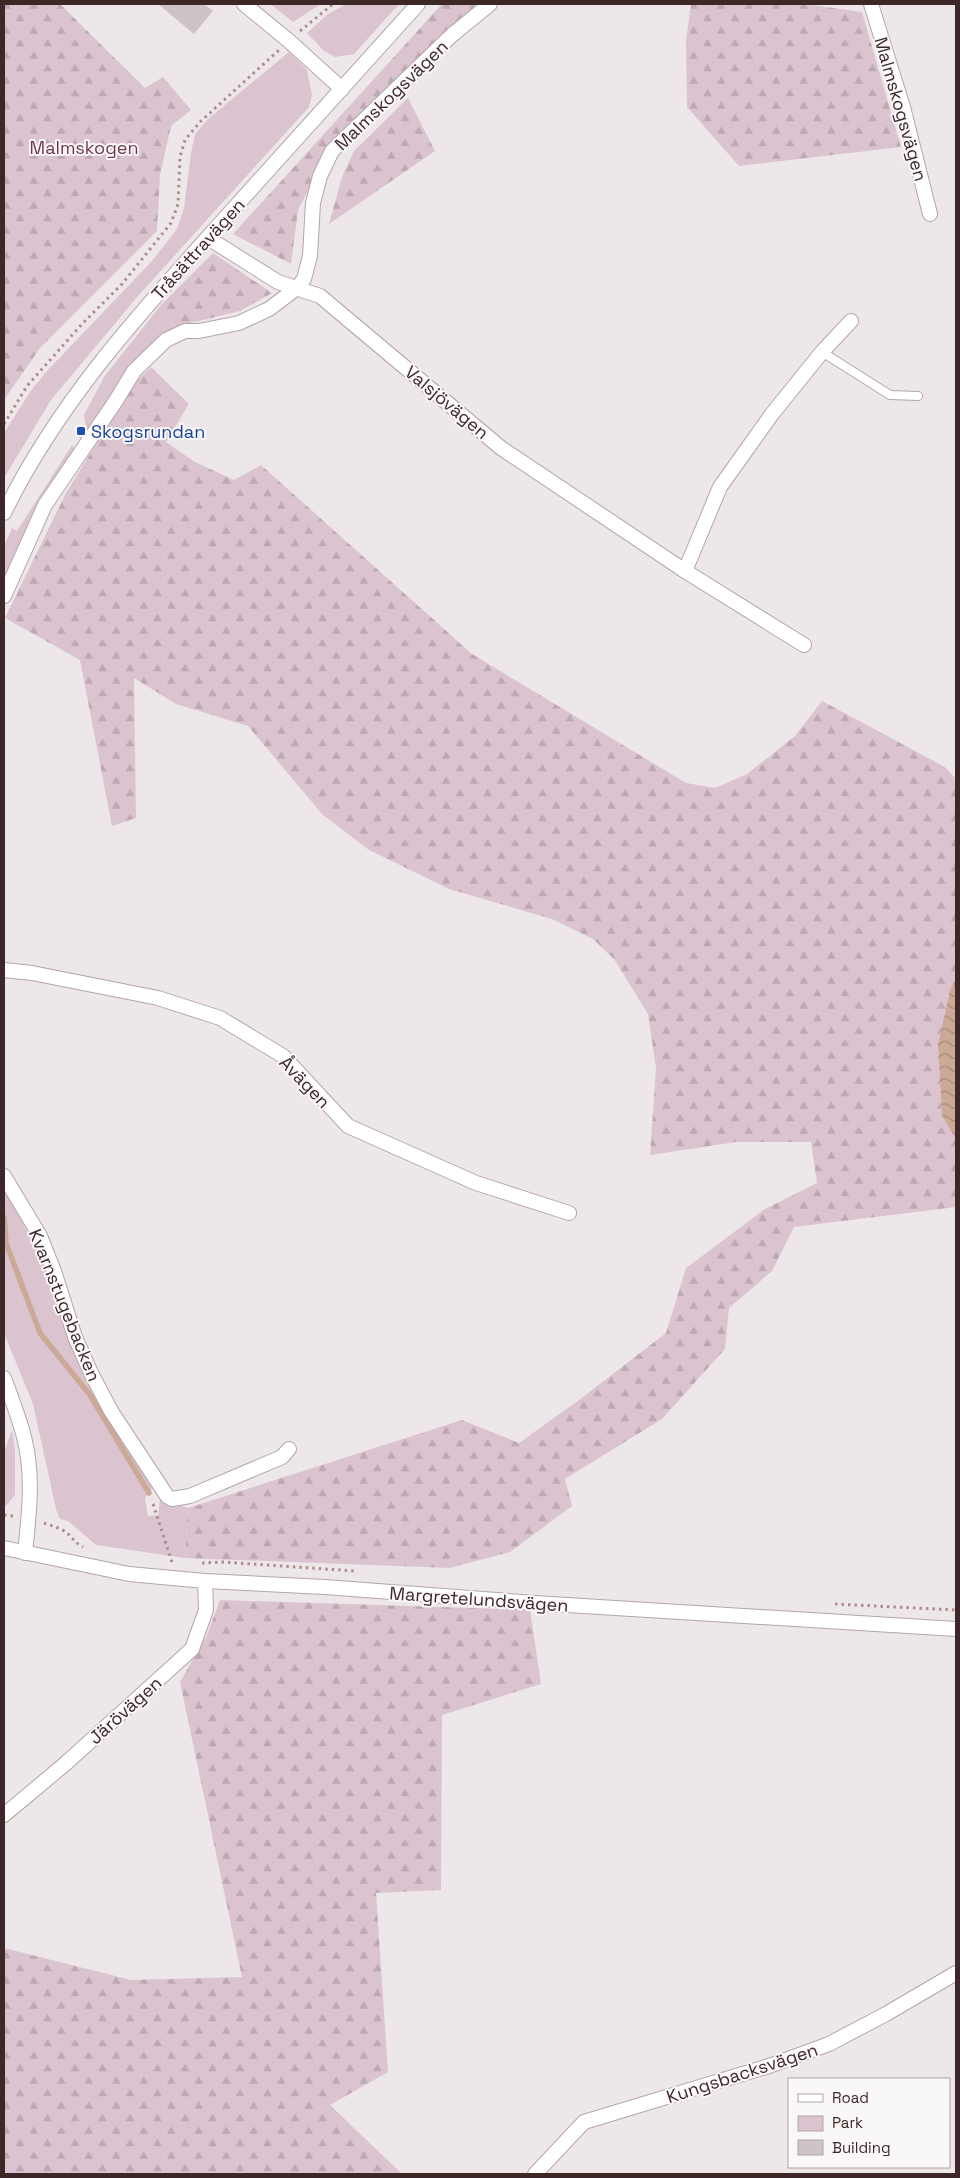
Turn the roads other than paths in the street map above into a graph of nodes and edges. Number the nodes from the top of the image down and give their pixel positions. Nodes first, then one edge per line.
1 (244, 4) edge
2 (418, 4) edge
3 (490, 4) edge
4 (871, 4) edge
5 (342, 89) junction
6 (930, 214) dead end
7 (208, 238) junction
8 (296, 288) junction
9 (851, 321) dead end
10 (822, 352) junction
11 (918, 396) dead end
12 (4, 513) edge
13 (685, 571) junction
14 (4, 596) edge
15 (804, 645) dead end
16 (4, 970) edge
17 (4, 1176) edge
18 (569, 1213) dead end
19 (4, 1378) edge
20 (289, 1450) dead end
21 (4, 1548) edge
22 (25, 1553) junction
23 (206, 1581) junction
24 (956, 1629) edge
25 (4, 1815) edge
26 (956, 1973) edge
27 (535, 2174) edge

1 - 5 street
2 - 5 street, Tråsättravägen
3 - 8 street, Malmskogsvägen
4 - 6 street, Malmskogsvägen
5 - 7 street, Tråsättravägen
7 - 8 street, Valsjövägen
7 - 12 street, Tråsättravägen
8 - 13 street, Valsjövägen
8 - 14 street, Malmskogsvägen
9 - 10 street
10 - 11 lane
10 - 13 street
13 - 15 street, Valsjövägen
16 - 18 street, Åvägen
17 - 20 street, Kvarnstugebacken
19 - 22 street
21 - 22 street, Margretelundsvägen
22 - 23 street, Margretelundsvägen
23 - 24 street, Margretelundsvägen
23 - 25 street, Järövägen
26 - 27 street, Kungsbacksvägen

